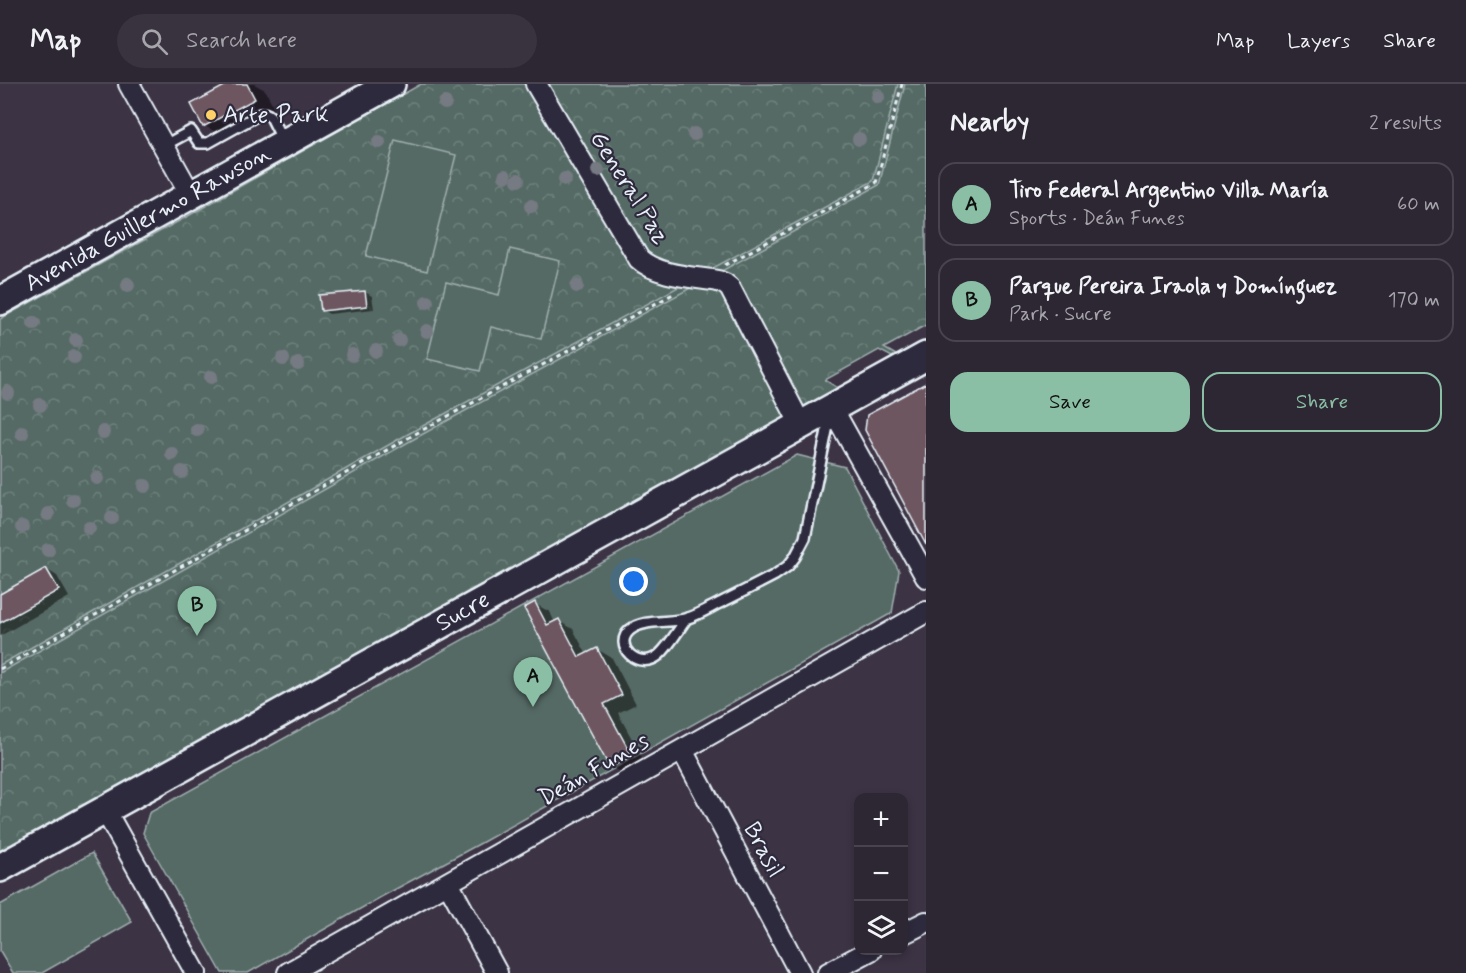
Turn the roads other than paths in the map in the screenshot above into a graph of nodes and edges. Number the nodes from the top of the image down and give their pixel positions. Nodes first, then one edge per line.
1 (129, 84) edge
2 (391, 84) edge
3 (536, 84) edge
4 (285, 143) junction
5 (163, 146) junction
6 (191, 195) junction
7 (0, 301) edge
8 (926, 356) edge
9 (832, 408) junction
10 (801, 425) junction
11 (926, 577) edge
12 (926, 612) edge
13 (687, 618) junction
14 (682, 750) junction
15 (105, 810) junction
16 (0, 868) edge
17 (448, 883) junction
18 (926, 922) edge
19 (908, 931) edge
20 (863, 955) edge
21 (196, 973) edge
22 (288, 973) edge
23 (497, 973) edge
24 (800, 973) edge
25 (828, 973) edge

1 - 5 street
2 - 4 main road, Avenida Guillermo Rawson
3 - 10 street, General Paz
4 - 5 lane
4 - 6 main road, Avenida Guillermo Rawson
5 - 6 street
6 - 7 main road, Avenida Guillermo Rawson
8 - 9 main road, Sucre
9 - 10 main road, Sucre
9 - 11 street
9 - 13 lane
10 - 15 main road, Sucre
12 - 14 street, Deán Funes
13 - 13 lane
14 - 17 street, Deán Funes
14 - 24 street, Brasil
15 - 16 main road, Sucre
15 - 21 street
17 - 22 street, Deán Funes
17 - 23 street
18 - 19 street
20 - 25 street

